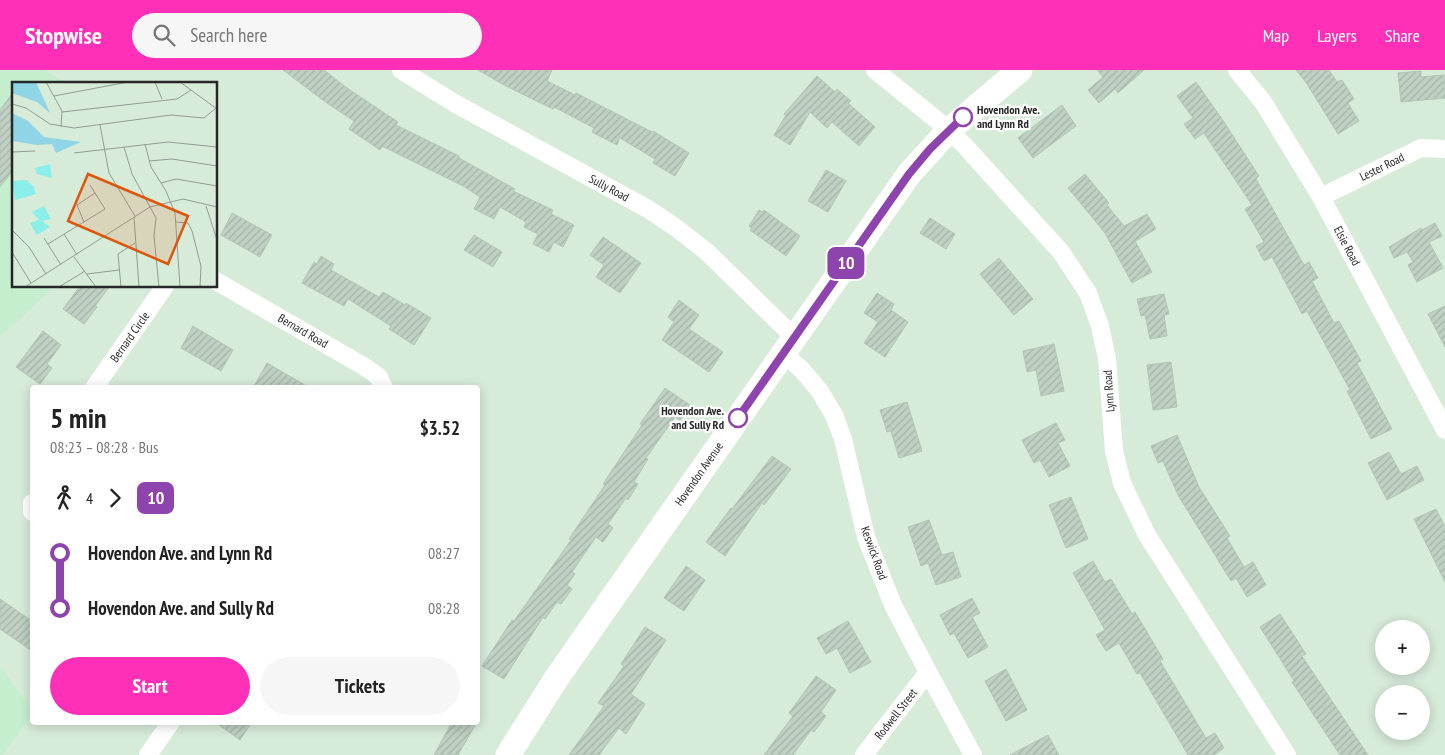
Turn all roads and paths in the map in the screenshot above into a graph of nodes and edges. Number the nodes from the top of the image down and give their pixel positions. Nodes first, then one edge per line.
1 (402, 70) edge
2 (875, 70) edge
3 (1020, 70) edge
4 (1237, 70) edge
5 (949, 130) junction
6 (1445, 149) edge
7 (1321, 197) junction
8 (218, 282) edge
9 (164, 288) edge
10 (789, 345) junction
11 (96, 385) edge
12 (383, 385) edge
13 (1445, 430) edge
14 (928, 672) junction
15 (169, 725) edge
16 (148, 755) edge
17 (508, 755) edge
18 (864, 755) edge
19 (973, 755) edge
20 (1287, 755) edge

1 - 10 street, Sully Road
2 - 5 street, Lynn Road
3 - 5 street, Hovendon Avenue
4 - 7 street, Elsie Road
5 - 10 street, Hovendon Avenue
5 - 20 street, Lynn Road
6 - 7 street, Lester Road
7 - 13 street, Elsie Road
8 - 12 street, Bernard Road
9 - 11 street, Bernard Circle
10 - 14 street, Keswick Road
10 - 17 street, Hovendon Avenue
14 - 18 street, Rodwell Street
14 - 19 street, Keswick Road
15 - 16 street

